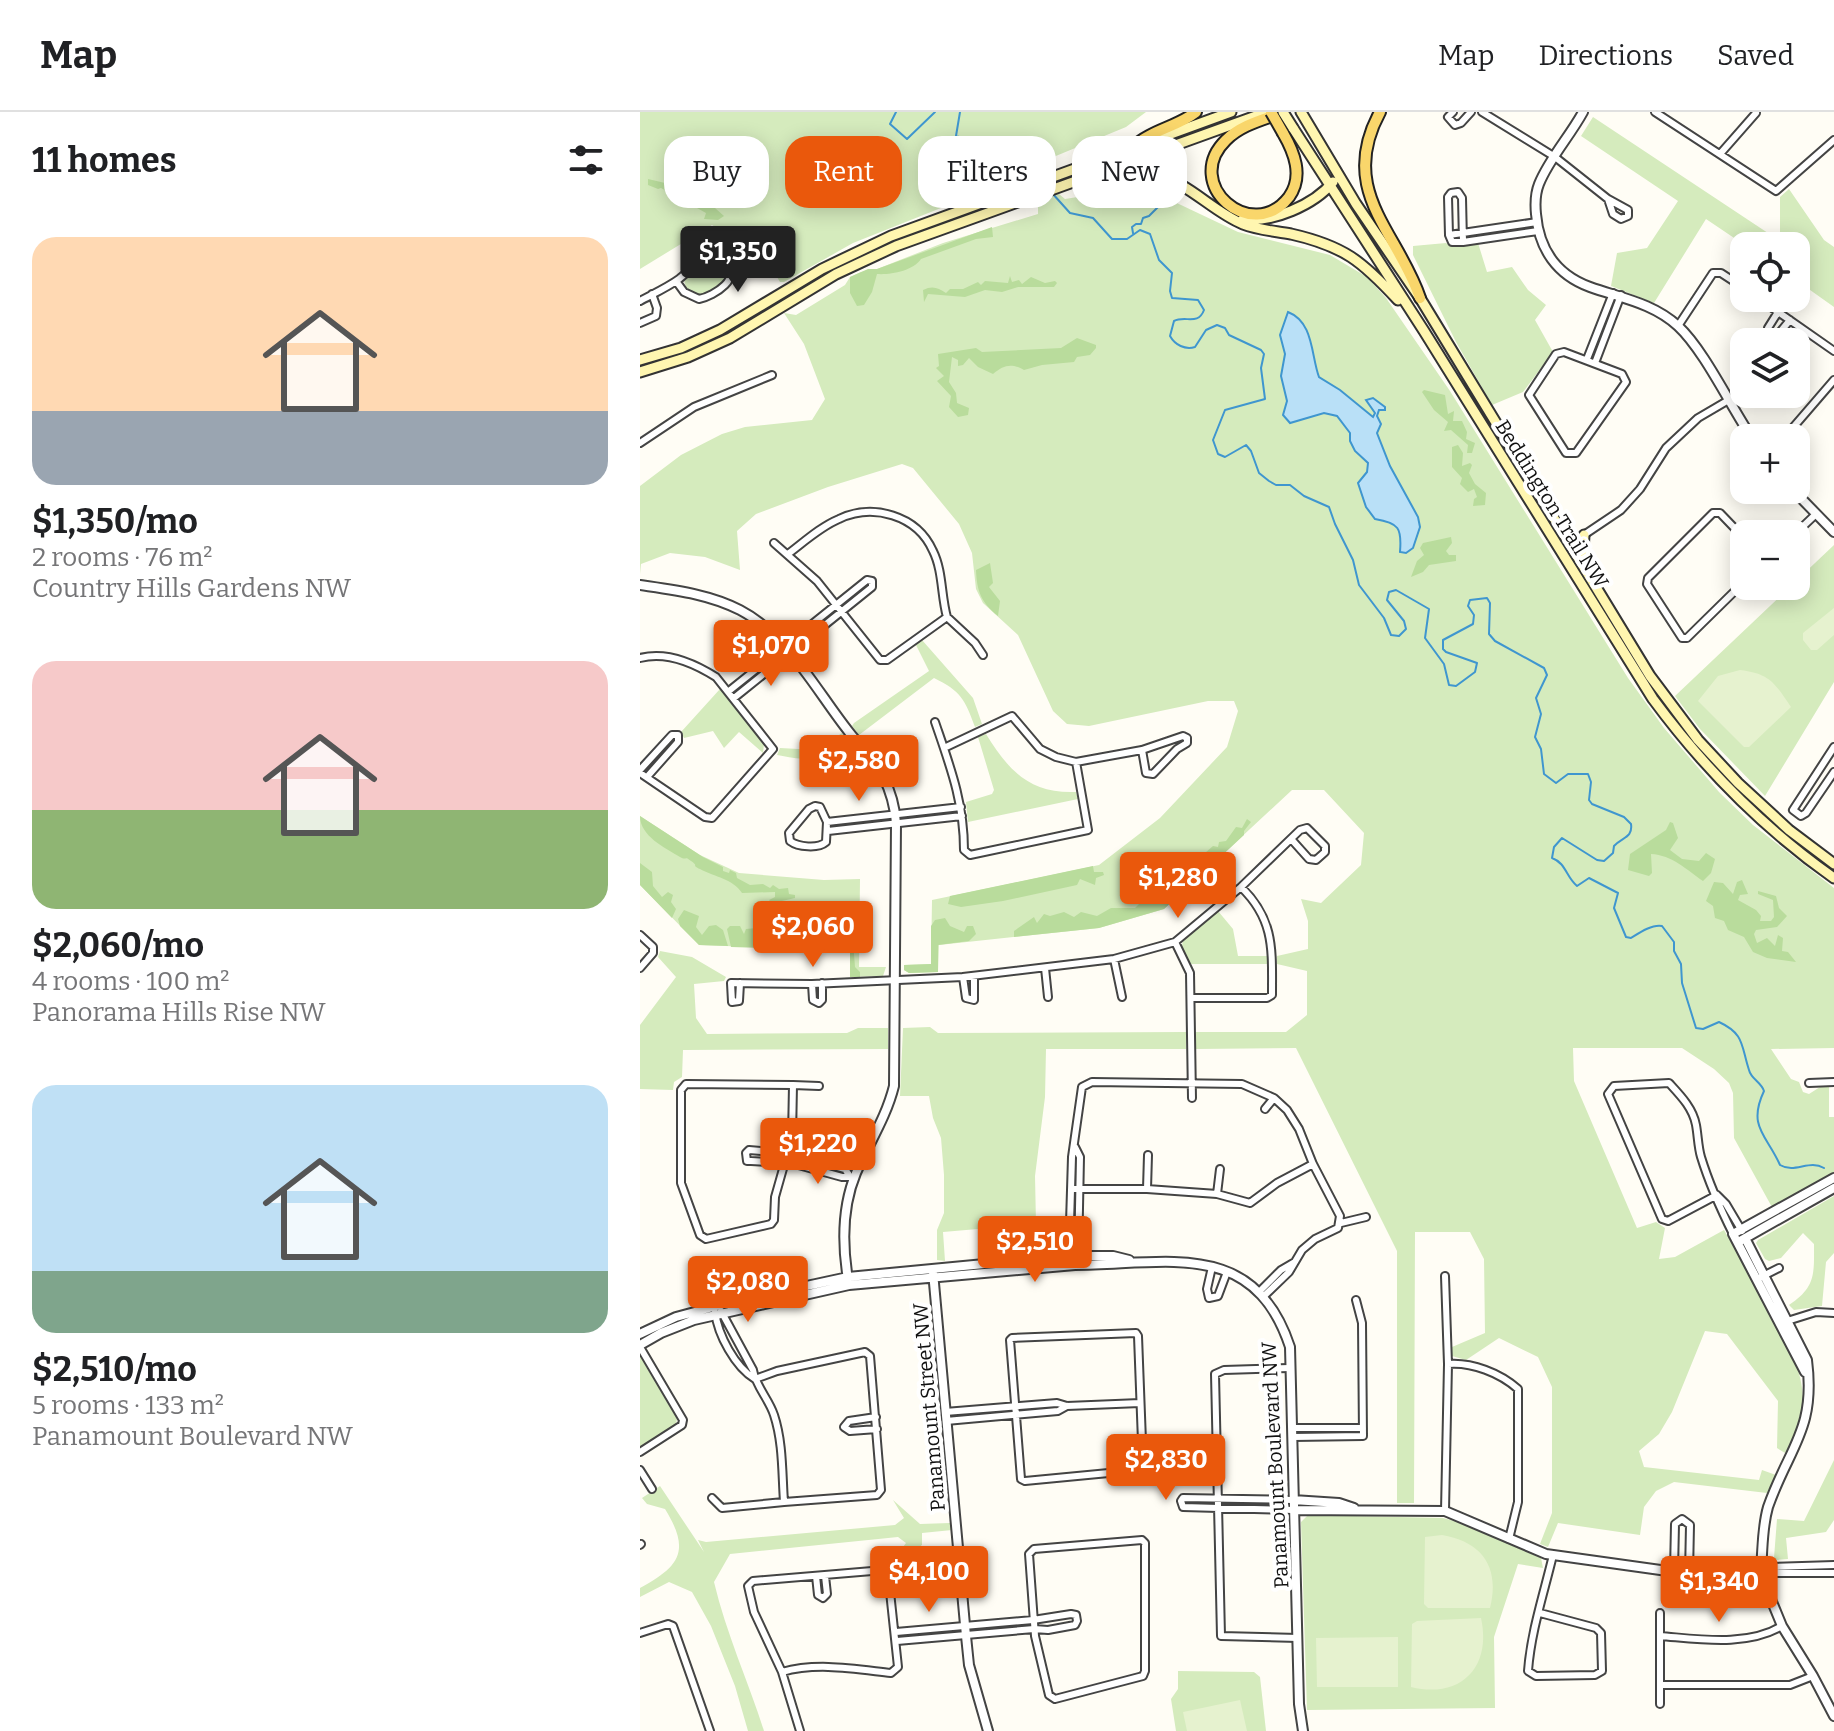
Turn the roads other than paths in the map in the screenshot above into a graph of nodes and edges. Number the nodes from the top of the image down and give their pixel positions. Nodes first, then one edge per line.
1 (1196, 112) edge
2 (1231, 112) edge
3 (1269, 112) edge
4 (1283, 112) edge
5 (1301, 112) edge
6 (1380, 112) edge
7 (1453, 112) edge
8 (1471, 112) edge
9 (1482, 112) edge
10 (1583, 112) edge
11 (1655, 112) edge
12 (1756, 113) edge
13 (1288, 130) junction
14 (1148, 136) edge
15 (1164, 136) edge
16 (1834, 140) edge
17 (1720, 154) junction
18 (1555, 157) junction
19 (1072, 169) edge
20 (1336, 171) junction
21 (1067, 183) junction
22 (1330, 187) junction
23 (1608, 199) dead end
24 (1231, 217) junction
25 (1538, 226) junction
26 (1463, 233) junction
27 (1449, 235) junction
28 (1463, 242) junction
29 (1730, 279) edge
30 (676, 281) junction
31 (652, 294) junction
32 (1617, 294) junction
33 (1420, 298) junction
34 (640, 301) edge
35 (1778, 312) joint
36 (1790, 320) junction
37 (640, 323) edge
38 (1419, 324) junction
39 (1678, 326) junction
40 (1834, 351) edge
41 (1587, 359) junction
42 (640, 360) edge
43 (1595, 363) junction
44 (640, 372) edge
45 (772, 375) dead end
46 (1834, 380) edge
47 (1727, 401) junction
48 (1743, 424) edge
49 (1796, 424) edge
50 (641, 439) edge
51 (1806, 504) edge
52 (1816, 514) junction
53 (1810, 520) edge
54 (1730, 523) edge
55 (1834, 532) edge
56 (1584, 535) junction
57 (774, 543) dead end
58 (1569, 545) junction
59 (1560, 551) junction
60 (788, 554) junction
61 (1594, 584) junction
62 (640, 585) edge
63 (1730, 596) edge
64 (837, 604) junction
65 (843, 611) junction
66 (947, 617) junction
67 (787, 651) junction
68 (983, 655) dead end
69 (640, 658) edge
70 (729, 691) junction
71 (734, 698) junction
72 (935, 722) dead end
73 (1834, 747) edge
74 (944, 748) junction
75 (1142, 750) junction
76 (1076, 762) junction
77 (1834, 772) edge
78 (642, 774) edge
79 (961, 807) junction
80 (962, 816) junction
81 (896, 818) junction
82 (827, 822) junction
83 (828, 831) junction
84 (1292, 840) junction
85 (1834, 864) edge
86 (1834, 878) edge
87 (1241, 887) junction
88 (640, 935) edge
89 (1175, 942) junction
90 (1114, 959) junction
91 (640, 968) edge
92 (1045, 968) junction
93 (974, 976) junction
94 (963, 977) junction
95 (896, 980) junction
96 (740, 983) dead end
97 (822, 983) junction
98 (812, 984) junction
99 (1048, 997) dead end
100 (1122, 997) dead end
101 (1191, 998) junction
102 (1834, 1082) edge
103 (1809, 1083) dead end
104 (1192, 1084) junction
105 (793, 1085) junction
106 (819, 1086) dead end
107 (1192, 1098) dead end
108 (1274, 1098) junction
109 (1265, 1109) dead end
110 (787, 1153) junction
111 (1148, 1155) dead end
112 (783, 1163) junction
113 (1313, 1164) junction
114 (1220, 1169) dead end
115 (852, 1176) junction
116 (1834, 1178) edge
117 (1075, 1188) junction
118 (1834, 1188) edge
119 (1147, 1189) junction
120 (1217, 1194) junction
121 (1717, 1195) junction
122 (1366, 1217) dead end
123 (1341, 1223) junction
124 (1740, 1236) junction
125 (1075, 1259) junction
126 (1212, 1267) junction
127 (1779, 1268) dead end
128 (1227, 1272) junction
129 (933, 1273) junction
130 (1445, 1276) dead end
131 (1760, 1278) junction
132 (848, 1281) junction
133 (1262, 1294) junction
134 (1356, 1300) dead end
135 (718, 1311) junction
136 (1834, 1313) edge
137 (1785, 1322) junction
138 (640, 1334) edge
139 (640, 1346) edge
140 (1448, 1364) junction
141 (1290, 1368) junction
142 (755, 1379) junction
143 (1140, 1403) junction
144 (1067, 1406) junction
145 (1015, 1407) junction
146 (1015, 1415) junction
147 (945, 1416) junction
148 (876, 1417) junction
149 (877, 1429) junction
150 (1293, 1432) junction
151 (640, 1452) edge
152 (640, 1470) edge
153 (652, 1489) dead end
154 (712, 1498) dead end
155 (1218, 1499) junction
156 (784, 1502) junction
157 (1293, 1505) junction
158 (1218, 1508) junction
159 (1445, 1511) junction
160 (1509, 1539) junction
161 (1553, 1555) junction
162 (1834, 1565) edge
163 (1674, 1571) junction
164 (1763, 1572) junction
165 (1834, 1573) edge
166 (1689, 1574) junction
167 (816, 1576) junction
168 (825, 1576) junction
169 (1540, 1613) junction
170 (1660, 1613) dead end
171 (1033, 1620) junction
172 (1782, 1626) junction
173 (1034, 1629) junction
174 (965, 1631) junction
175 (896, 1632) junction
176 (640, 1633) edge
177 (1660, 1636) junction
178 (1298, 1638) junction
179 (897, 1641) junction
180 (782, 1672) junction
181 (1813, 1676) junction
182 (1660, 1685) junction
183 (1829, 1696) edge
184 (1660, 1704) dead end
185 (1834, 1716) edge
186 (710, 1731) edge
187 (800, 1731) edge
188 (988, 1731) edge
189 (1303, 1731) edge

1 - 14 main road
2 - 15 main road
3 - 13 main road, bridge
3 - 21 main road
4 - 13 main road, Beddington Trail NW, bridge
4 - 13 main road
5 - 20 main road, Beddington Trail NW
6 - 33 main road
7 - 8 street
9 - 18 street
10 - 18 street
11 - 17 street
12 - 17 street
13 - 22 main road, Beddington Trail NW
16 - 17 street
18 - 23 street
18 - 25 street
19 - 42 main road
20 - 22 main road
20 - 33 main road, Beddington Trail NW
21 - 24 main road
21 - 44 main road
22 - 24 main road
22 - 38 main road, Beddington Trail NW
24 - 38 main road
25 - 26 street
25 - 28 street
25 - 32 street
26 - 27 street
26 - 27 street
26 - 28 street
27 - 28 street
29 - 39 street
30 - 30 street
30 - 31 street
31 - 34 street
31 - 37 street
32 - 39 street
32 - 41 street
32 - 43 street
33 - 58 main road, Beddington Trail NW
35 - 36 street
35 - 36 street
36 - 40 street
38 - 59 main road, Beddington Trail NW
39 - 47 street
41 - 43 street
41 - 43 street
45 - 50 street
46 - 49 street
47 - 48 street
47 - 56 street
51 - 52 street
52 - 53 street
52 - 55 street
54 - 63 street
56 - 58 street
56 - 61 main road
57 - 60 street
58 - 59 street
58 - 61 main road, Beddington Trail NW
59 - 86 main road, Beddington Trail NW
60 - 64 street
60 - 66 street
61 - 85 main road, Beddington Trail NW
62 - 67 street
64 - 65 street
64 - 65 street
64 - 67 street
65 - 66 street
65 - 67 street
66 - 68 street
67 - 70 street
67 - 71 street
67 - 81 street
69 - 70 street
70 - 71 street
71 - 78 street
72 - 74 street
73 - 77 street
74 - 76 street
74 - 79 street
75 - 75 street
75 - 76 street
76 - 80 street
78 - 78 street
79 - 80 street
79 - 81 street
80 - 81 street
81 - 82 street
81 - 83 street
81 - 95 street
82 - 83 street
82 - 83 street
84 - 84 street
84 - 87 street
87 - 89 street
87 - 101 street
88 - 91 street
89 - 90 street
89 - 101 street
90 - 92 street
90 - 100 street
92 - 93 street
92 - 99 street
93 - 94 street
93 - 94 street
94 - 95 street
95 - 97 street
95 - 115 street
96 - 98 street
97 - 98 street
97 - 98 street
101 - 104 street
102 - 103 street
104 - 107 street
104 - 108 street
104 - 117 street
105 - 106 street
105 - 110 street
105 - 112 street
108 - 109 street
108 - 113 street
110 - 112 street
110 - 112 street
110 - 115 street
111 - 119 street
112 - 115 street
113 - 120 street
113 - 123 street
114 - 120 street
115 - 132 street
116 - 124 street
117 - 119 street
117 - 125 street
118 - 124 street
119 - 120 street
121 - 121 street
121 - 124 street
122 - 123 street
123 - 133 street
124 - 131 street
125 - 126 street, Panamount Boulevard NW
125 - 129 street, Panamount Boulevard NW
126 - 128 street, Panamount Boulevard NW
126 - 128 street
127 - 131 street
128 - 133 street, Panamount Boulevard NW
129 - 132 street, Panamount Boulevard NW
129 - 147 street, Panamount Street NW
130 - 140 street
131 - 137 street
132 - 135 street, Panamount Boulevard NW
133 - 141 street, Panamount Boulevard NW
134 - 150 street
135 - 138 street, Panamount Boulevard NW
135 - 139 street, Panamount Boulevard NW
135 - 142 street
136 - 137 street
137 - 164 street
139 - 151 street
140 - 159 street
140 - 160 street
141 - 150 street, Panamount Boulevard NW
141 - 155 street
142 - 148 street
142 - 156 street
143 - 144 street
143 - 145 street
143 - 146 street
144 - 145 street
144 - 146 street
145 - 146 street
145 - 147 street
146 - 147 street
147 - 174 street, Panamount Street NW
148 - 149 street
148 - 149 street
149 - 156 street
150 - 157 street, Panamount Boulevard NW
152 - 153 street
154 - 156 street
155 - 157 street
155 - 158 street
155 - 158 street
157 - 158 street
157 - 159 street
157 - 178 street, Panamount Boulevard NW
158 - 178 street
159 - 160 street
160 - 161 street
161 - 163 street
161 - 169 street
162 - 164 street
163 - 166 street
163 - 166 street
164 - 165 street
164 - 166 street
164 - 172 street
167 - 168 street
167 - 168 street
167 - 180 street
168 - 175 street
169 - 169 street
170 - 177 street
171 - 173 street
171 - 173 street
171 - 173 street
171 - 174 street
172 - 177 street
172 - 181 street
173 - 174 street
174 - 175 street
174 - 179 street
174 - 188 street, Panamount Street NW
175 - 179 street
176 - 186 street
177 - 182 street
178 - 189 street, Panamount Boulevard NW
179 - 180 street
180 - 187 street
181 - 182 street
181 - 183 street
182 - 184 street
183 - 185 street

